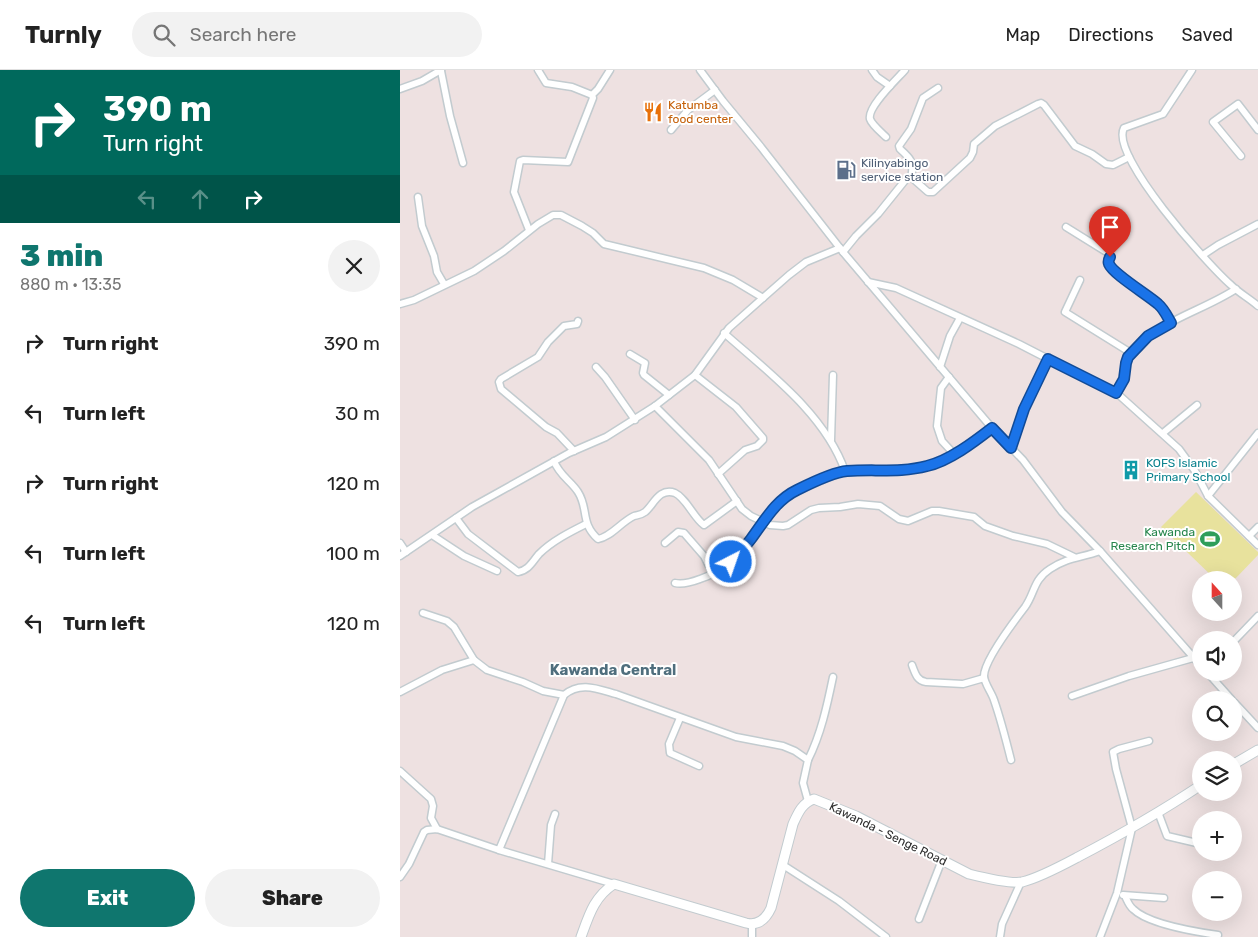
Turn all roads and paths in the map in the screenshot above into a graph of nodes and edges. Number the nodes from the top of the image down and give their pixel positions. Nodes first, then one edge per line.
1 (442, 70) edge
2 (538, 70) edge
3 (610, 70) edge
4 (700, 70) edge
5 (872, 70) edge
6 (905, 70) edge
7 (1192, 70) edge
8 (890, 86) junction
9 (938, 88) dead end
10 (400, 89) edge
11 (715, 90) junction
12 (592, 95) junction
13 (671, 130) dead end
14 (1258, 130) edge
15 (886, 137) dead end
16 (1129, 156) junction
17 (1241, 156) dead end
18 (463, 164) dead end
19 (911, 177) junction
20 (418, 197) dead end
21 (1258, 224) edge
22 (1066, 227) dead end
23 (529, 230) junction
24 (841, 250) junction
25 (1203, 255) junction
26 (1080, 280) dead end
27 (868, 282) junction
28 (444, 284) junction
29 (1236, 289) junction
30 (763, 298) junction
31 (400, 304) edge
32 (1258, 306) edge
33 (960, 318) junction
34 (578, 321) dead end
35 (1171, 323) junction
36 (724, 333) junction
37 (630, 354) dead end
38 (1131, 354) junction
39 (1048, 359) junction
40 (596, 367) dead end
41 (940, 367) junction
42 (695, 375) junction
43 (833, 375) dead end
44 (949, 378) junction
45 (1116, 393) junction
46 (669, 395) junction
47 (655, 406) junction
48 (1197, 406) dead end
49 (635, 420) junction
50 (992, 428) junction
51 (1163, 433) junction
52 (1258, 433) edge
53 (831, 441) junction
54 (1011, 448) junction
55 (574, 451) junction
56 (954, 454) junction
57 (554, 461) junction
58 (845, 471) junction
59 (718, 474) junction
60 (1208, 496) junction
61 (737, 501) junction
62 (456, 518) junction
63 (763, 522) junction
64 (586, 524) junction
65 (1258, 527) edge
66 (432, 536) junction
67 (1249, 536) junction
68 (665, 542) dead end
69 (400, 543) edge
70 (1258, 545) edge
71 (1100, 551) junction
72 (406, 552) junction
73 (400, 556) edge
74 (1074, 557) junction
75 (498, 570) dead end
76 (714, 574) junction
77 (674, 583) dead end
78 (423, 613) dead end
79 (1258, 616) edge
80 (1242, 633) edge
81 (1192, 657) edge
82 (1192, 658) edge
83 (474, 660) junction
84 (912, 665) dead end
85 (833, 677) dead end
86 (984, 678) junction
87 (1216, 681) edge
88 (1224, 691) edge
89 (400, 692) edge
90 (564, 695) junction
91 (1072, 696) dead end
92 (1242, 711) edge
93 (680, 718) junction
94 (1258, 728) edge
95 (1149, 741) dead end
96 (1258, 750) edge
97 (1242, 759) edge
98 (808, 760) junction
99 (1012, 760) dead end
100 (699, 766) dead end
101 (400, 770) edge
102 (1192, 791) edge
103 (808, 801) junction
104 (1158, 812) junction
105 (555, 814) dead end
106 (1132, 828) junction
107 (437, 829) junction
108 (1192, 842) edge
109 (499, 850) junction
110 (942, 860) junction
111 (548, 864) junction
112 (783, 865) junction
113 (400, 876) edge
114 (1021, 882) junction
115 (614, 884) junction
116 (1118, 893) junction
117 (1125, 896) junction
118 (1164, 898) dead end
119 (919, 919) dead end
120 (752, 925) junction
121 (1218, 935) dead end
122 (581, 937) edge
123 (752, 937) edge
124 (886, 937) edge
125 (1000, 937) edge
126 (1100, 937) edge

1 - 10 street
1 - 18 street
2 - 12 street
3 - 12 street
4 - 11 street
5 - 8 street
6 - 8 street
7 - 16 street
8 - 15 street
9 - 19 street
11 - 13 street
11 - 24 street
12 - 23 street
14 - 17 street
16 - 19 street
16 - 25 street
19 - 24 street
20 - 28 street
21 - 25 street
22 - 35 street
23 - 28 street
23 - 30 street
24 - 27 street
24 - 30 street
25 - 29 street
26 - 38 street
27 - 33 street
27 - 41 street
28 - 31 street
29 - 32 street
29 - 35 street
30 - 36 street
33 - 39 street
33 - 41 street
34 - 55 street
35 - 38 street
36 - 42 street
36 - 53 street
37 - 46 street
38 - 45 street
39 - 45 street
39 - 54 street
40 - 49 street
41 - 44 street
42 - 46 street
42 - 59 street
43 - 53 street
44 - 50 street
44 - 56 street
45 - 51 street
46 - 47 street
47 - 49 street
47 - 59 street
48 - 51 street
49 - 55 street
50 - 54 street
50 - 56 street
51 - 60 street
52 - 60 street
53 - 58 street
54 - 71 street
55 - 57 street
56 - 58 street
57 - 62 street
57 - 64 street
58 - 63 street
59 - 61 street
60 - 67 street
61 - 63 street
61 - 64 street
62 - 64 street
62 - 66 street
63 - 74 street
63 - 76 street
65 - 67 street
66 - 72 street
66 - 75 street
67 - 70 street
68 - 76 street
69 - 72 street
71 - 74 street
71 - 81 street
72 - 73 street
74 - 86 street
76 - 77 street
78 - 83 street
79 - 80 street
82 - 91 street
83 - 89 street
83 - 90 street
84 - 86 street
85 - 98 street
86 - 99 street
87 - 88 street
90 - 93 street
90 - 109 street
92 - 94 street
93 - 98 street
93 - 100 street
95 - 106 street
96 - 97 street
98 - 103 street
101 - 107 street
102 - 104 street, Kawanda - Senge Road
103 - 110 street, Kawanda - Senge Road
103 - 112 street
104 - 106 street, Kawanda - Senge Road
104 - 108 street
105 - 111 street
106 - 114 street, Kawanda - Senge Road
106 - 116 street
107 - 109 street
107 - 113 street
109 - 111 street
110 - 114 street, Kawanda - Senge Road
110 - 119 street
111 - 115 street
112 - 120 street
112 - 124 street
114 - 125 street
115 - 120 street
115 - 122 street
116 - 117 street
116 - 126 street
117 - 118 street
117 - 121 street
120 - 123 street

